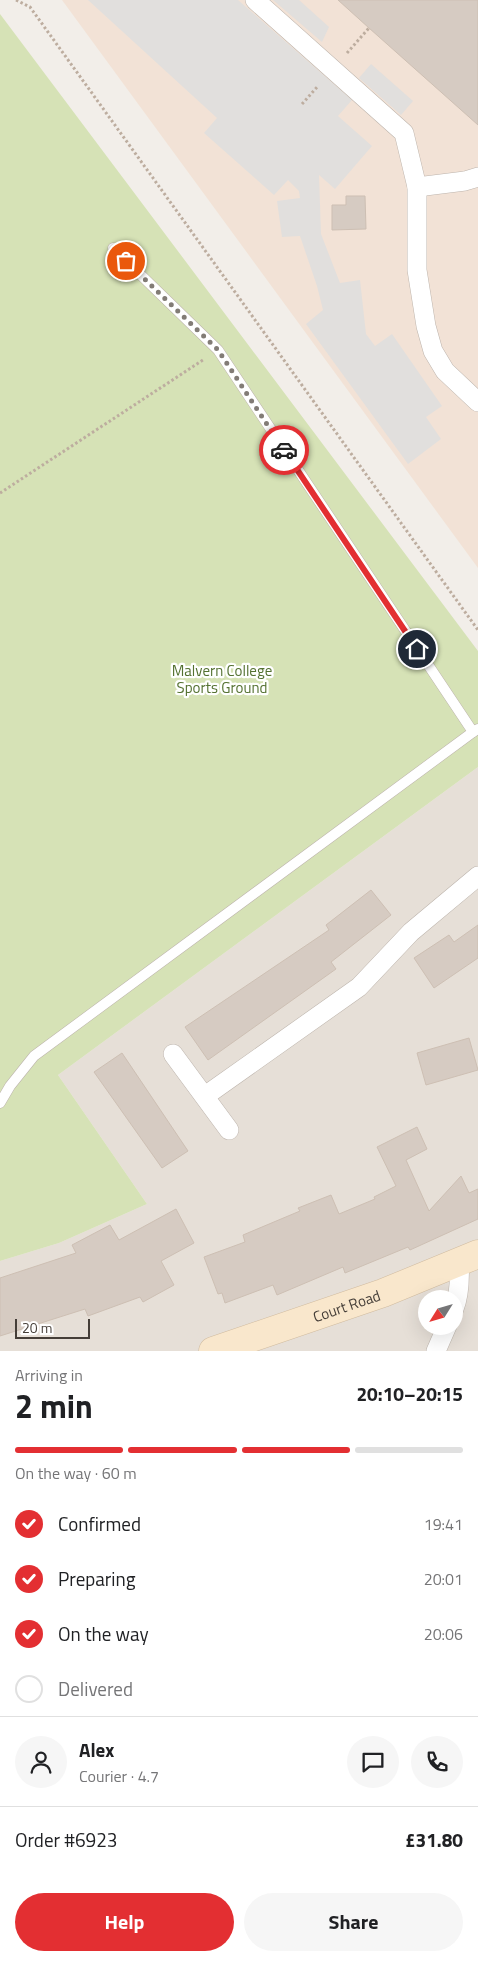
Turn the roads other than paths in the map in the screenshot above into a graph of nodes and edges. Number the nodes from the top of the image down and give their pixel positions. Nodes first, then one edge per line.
1 (255, 0) edge
2 (478, 177) edge
3 (417, 187) junction
4 (113, 248) dead end
5 (478, 402) edge
6 (475, 731) edge
7 (478, 876) edge
8 (173, 1054) dead end
9 (204, 1096) junction
10 (0, 1104) edge
11 (229, 1130) dead end
12 (468, 1258) edge
13 (459, 1290) edge
14 (442, 1335) edge
15 (213, 1351) edge
16 (436, 1351) edge

1 - 3 street
2 - 3 street
3 - 5 street
4 - 6 lane
6 - 10 lane
7 - 9 street
8 - 9 street
9 - 11 street
12 - 13 street
12 - 15 street, Court Road
14 - 16 street

